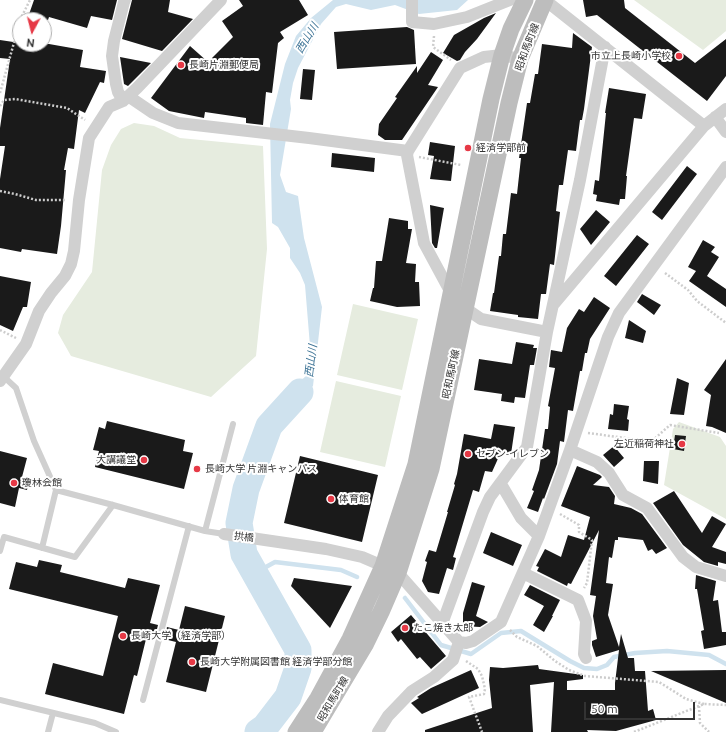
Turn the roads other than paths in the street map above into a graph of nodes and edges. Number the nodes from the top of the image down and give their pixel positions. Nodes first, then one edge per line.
1 (125, 0) edge
2 (221, 0) edge
3 (412, 0) edge
4 (510, 0) edge
5 (525, 0) edge
6 (545, 0) edge
7 (604, 47) junction
8 (502, 55) junction
9 (520, 60) junction
10 (126, 99) junction
11 (726, 109) edge
12 (715, 117) junction
13 (704, 126) junction
14 (726, 132) edge
15 (407, 153) junction
16 (726, 167) edge
17 (450, 293) junction
18 (553, 305) junction
19 (465, 308) junction
20 (547, 332) junction
21 (2, 378) edge
22 (233, 424) dead end
23 (570, 450) junction
24 (501, 484) junction
25 (56, 490) junction
26 (113, 505) junction
27 (189, 526) junction
28 (205, 531) junction
29 (224, 534) joint
30 (539, 536) junction
31 (42, 548) junction
32 (0, 551) edge
33 (390, 570) junction
34 (523, 573) junction
35 (726, 576) edge
36 (442, 624) junction
37 (457, 648) junction
38 (586, 658) dead end
39 (0, 700) edge
40 (143, 700) dead end
41 (53, 713) junction
42 (48, 732) edge
43 (116, 732) edge
44 (296, 732) edge
45 (313, 732) edge
46 (378, 732) edge

1 - 10 street
2 - 10 street
3 - 4 street
5 - 8 main road, 昭和馬町線
6 - 7 street
6 - 9 main road, 昭和馬町線
7 - 13 street
7 - 18 street
8 - 9 street
8 - 15 street
8 - 17 main road, 昭和馬町線
9 - 19 main road, 昭和馬町線
10 - 15 street
10 - 21 street
11 - 12 street
12 - 13 street
12 - 14 street
13 - 18 street
15 - 17 street
16 - 23 street
17 - 19 street
17 - 33 main road, 昭和馬町線
18 - 20 street
19 - 20 street
19 - 33 main road, 昭和馬町線
20 - 24 street
21 - 25 lane
22 - 28 lane
23 - 30 street
23 - 35 street
24 - 30 street
24 - 36 street
25 - 26 lane
25 - 31 lane
26 - 27 lane
26 - 31 lane
27 - 28 lane
27 - 40 lane
28 - 29 lane
29 - 33 street, 拱橋
30 - 34 street
31 - 32 lane
33 - 36 street
33 - 44 main road, 昭和馬町線
33 - 45 main road, 昭和馬町線
34 - 37 street
34 - 38 street
36 - 37 street
37 - 46 street
39 - 41 lane
41 - 42 lane
41 - 43 lane

